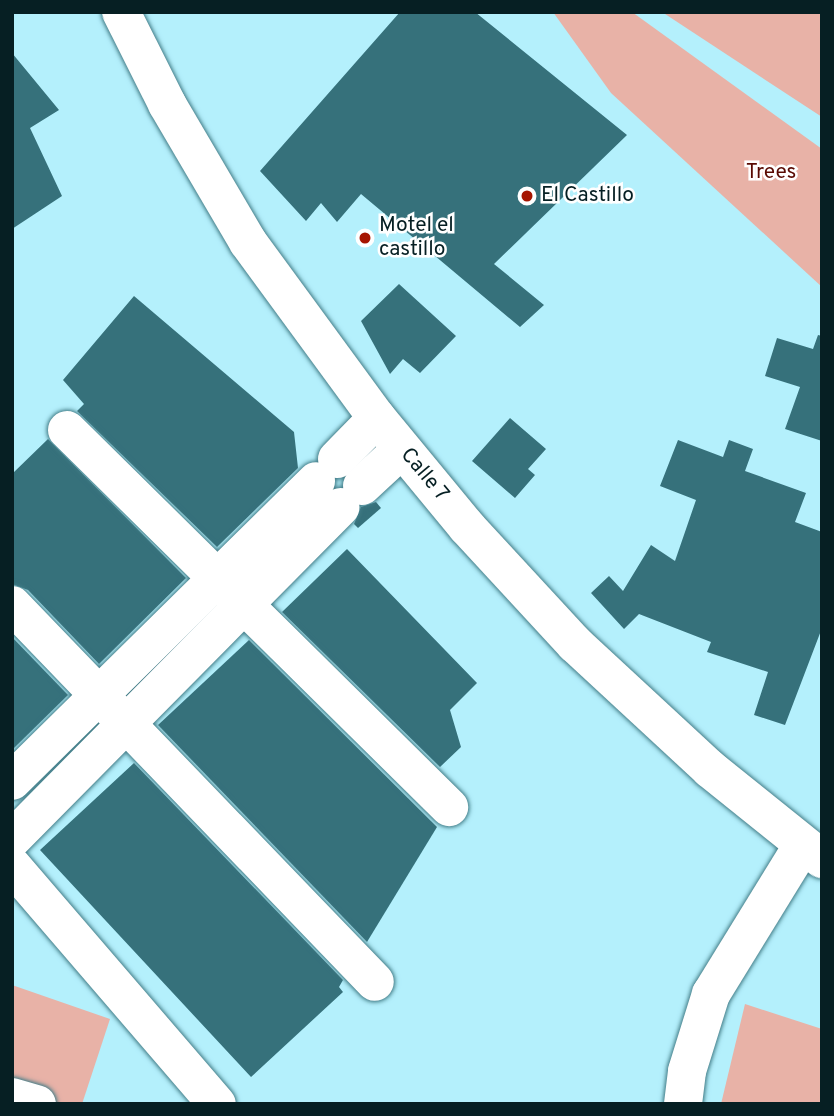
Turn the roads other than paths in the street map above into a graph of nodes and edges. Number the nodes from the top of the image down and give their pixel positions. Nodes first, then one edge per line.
1 (121, 12) edge
2 (377, 418) junction
3 (67, 430) dead end
4 (402, 449) junction
5 (339, 483) junction
6 (218, 578) junction
7 (244, 604) junction
8 (12, 605) edge
9 (99, 695) junction
10 (127, 723) junction
11 (12, 781) edge
12 (449, 807) dead end
13 (12, 839) edge
14 (812, 853) edge
15 (12, 866) edge
16 (374, 982) dead end
17 (12, 1097) edge
18 (37, 1104) edge
19 (217, 1104) edge
20 (683, 1104) edge

1 - 2 street, Calle 7
2 - 4 street, Calle 7
2 - 5 street
3 - 6 street
4 - 5 street
4 - 14 street, Calle 7
5 - 6 street
5 - 7 street
6 - 7 street
6 - 9 street
7 - 10 street
7 - 12 street
8 - 9 street
9 - 10 street
9 - 11 street
10 - 13 street
10 - 16 street
14 - 20 street
15 - 19 street
17 - 18 street

